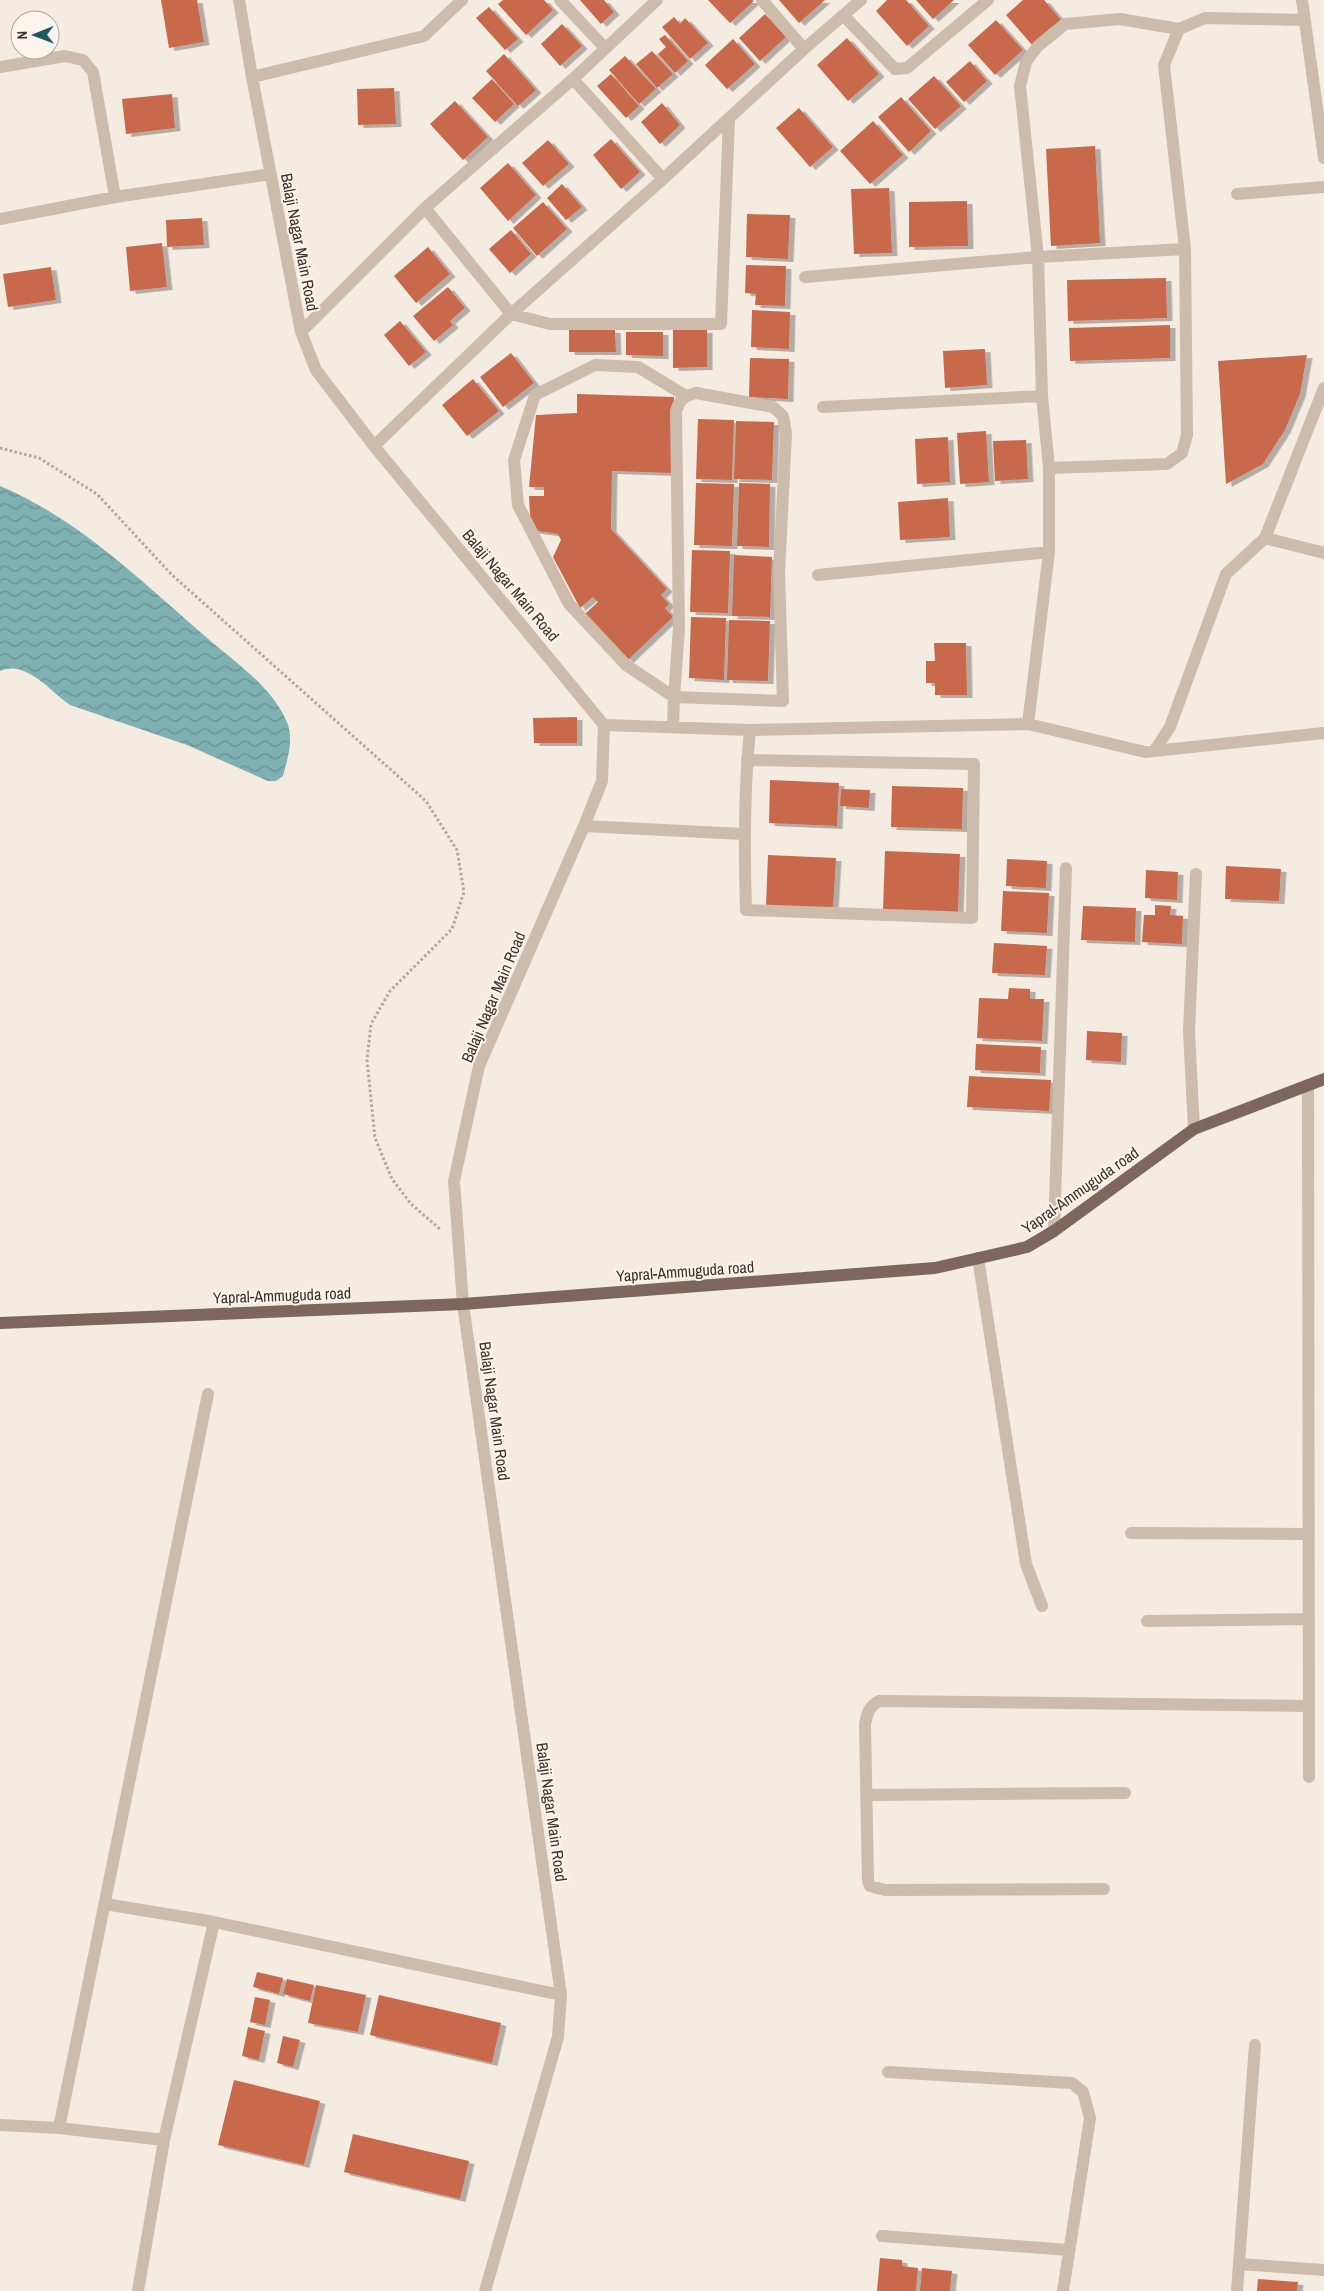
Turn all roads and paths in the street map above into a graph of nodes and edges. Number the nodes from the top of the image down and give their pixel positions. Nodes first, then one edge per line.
1 (239, 0) edge
2 (462, 0) edge
3 (560, 0) edge
4 (657, 0) edge
5 (762, 0) edge
6 (860, 0) edge
7 (988, 0) edge
8 (1302, 0) edge
9 (843, 15) junction
10 (1304, 20) junction
11 (1179, 29) junction
12 (604, 48) junction
13 (804, 48) junction
14 (0, 67) edge
15 (252, 77) junction
16 (573, 79) junction
17 (730, 119) junction
18 (1324, 158) edge
19 (271, 174) junction
20 (663, 179) junction
21 (1324, 186) edge
22 (1237, 194) dead end
23 (115, 197) junction
24 (425, 208) junction
25 (0, 219) edge
26 (1185, 249) junction
27 (1038, 257) junction
28 (805, 277) dead end
29 (511, 314) junction
30 (301, 332) junction
31 (1324, 388) edge
32 (686, 396) junction
33 (1042, 396) junction
34 (823, 407) dead end
35 (374, 446) junction
36 (0, 448) edge
37 (1049, 468) junction
38 (1265, 538) junction
39 (1049, 552) junction
40 (1324, 552) edge
41 (818, 576) dead end
42 (674, 697) junction
43 (1028, 724) junction
44 (604, 725) junction
45 (673, 727) junction
46 (750, 730) junction
47 (1324, 733) edge
48 (1155, 750) junction
49 (747, 760) junction
50 (584, 826) junction
51 (743, 834) junction
52 (1066, 868) dead end
53 (1196, 874) dead end
54 (1324, 1080) edge
55 (1308, 1085) junction
56 (1194, 1129) junction
57 (1054, 1231) junction
58 (459, 1245) junction
59 (978, 1258) junction
60 (463, 1304) junction
61 (0, 1323) edge
62 (208, 1394) dead end
63 (1131, 1533) dead end
64 (1308, 1534) junction
65 (1042, 1606) dead end
66 (1308, 1619) junction
67 (1147, 1621) dead end
68 (1309, 1706) junction
69 (1308, 1778) dead end
70 (1124, 1793) dead end
71 (866, 1795) junction
72 (1104, 1889) dead end
73 (105, 1904) junction
74 (214, 1922) junction
75 (562, 1995) junction
76 (1255, 2045) dead end
77 (888, 2072) dead end
78 (0, 2125) edge
79 (59, 2128) junction
80 (164, 2140) junction
81 (882, 2236) dead end
82 (1068, 2250) junction
83 (1239, 2264) junction
84 (1324, 2270) edge
85 (138, 2291) edge
86 (485, 2291) edge
87 (1063, 2291) edge
88 (1238, 2291) edge

1 - 15 street, Balaji Nagar Main Road
2 - 15 street
3 - 12 street
4 - 12 street
5 - 13 street
6 - 9 street
7 - 9 street
8 - 10 street
9 - 13 street
10 - 11 street
10 - 18 street
11 - 26 street
11 - 27 street
12 - 16 street
13 - 17 street
14 - 23 street
15 - 19 street, Balaji Nagar Main Road
16 - 20 street
16 - 24 street
17 - 20 street
17 - 29 street
19 - 23 street
19 - 30 street, Balaji Nagar Main Road
20 - 29 street
21 - 22 street
23 - 25 street
24 - 29 street
24 - 30 street
26 - 27 street
26 - 37 street
27 - 28 street
27 - 33 street
29 - 35 street
30 - 35 street, Balaji Nagar Main Road
31 - 38 street
32 - 42 street
32 - 42 street
32 - 42 street
33 - 34 street
33 - 37 street
35 - 44 street, Balaji Nagar Main Road
36 - 58 path
37 - 39 street
38 - 40 street
38 - 48 street
39 - 41 street
39 - 43 street
42 - 45 street
43 - 46 street
43 - 48 street
44 - 45 street
44 - 50 street, Balaji Nagar Main Road
45 - 46 street
46 - 49 street
47 - 48 street
49 - 51 street
49 - 51 street
50 - 51 street
50 - 58 street, Balaji Nagar Main Road
52 - 57 street
53 - 56 street
54 - 55 main road, Yapral-Ammuguda road
55 - 56 main road, Yapral-Ammuguda road
55 - 64 street
56 - 57 main road, Yapral-Ammuguda road
57 - 59 main road, Yapral-Ammuguda road
58 - 60 street, Balaji Nagar Main Road
59 - 60 main road, Yapral-Ammuguda road
59 - 65 street
60 - 61 main road, Yapral-Ammuguda road
60 - 75 street, Balaji Nagar Main Road
62 - 73 street
63 - 64 street
64 - 66 street
66 - 67 street
66 - 68 street
68 - 69 street
68 - 71 street
70 - 71 street
71 - 72 street
73 - 74 street
73 - 79 street
74 - 75 street
74 - 80 street
75 - 86 street, Balaji Nagar Main Road
76 - 83 street
77 - 82 street
78 - 79 street
79 - 80 street
80 - 85 street
81 - 82 street
82 - 87 street
83 - 84 street
83 - 88 street

